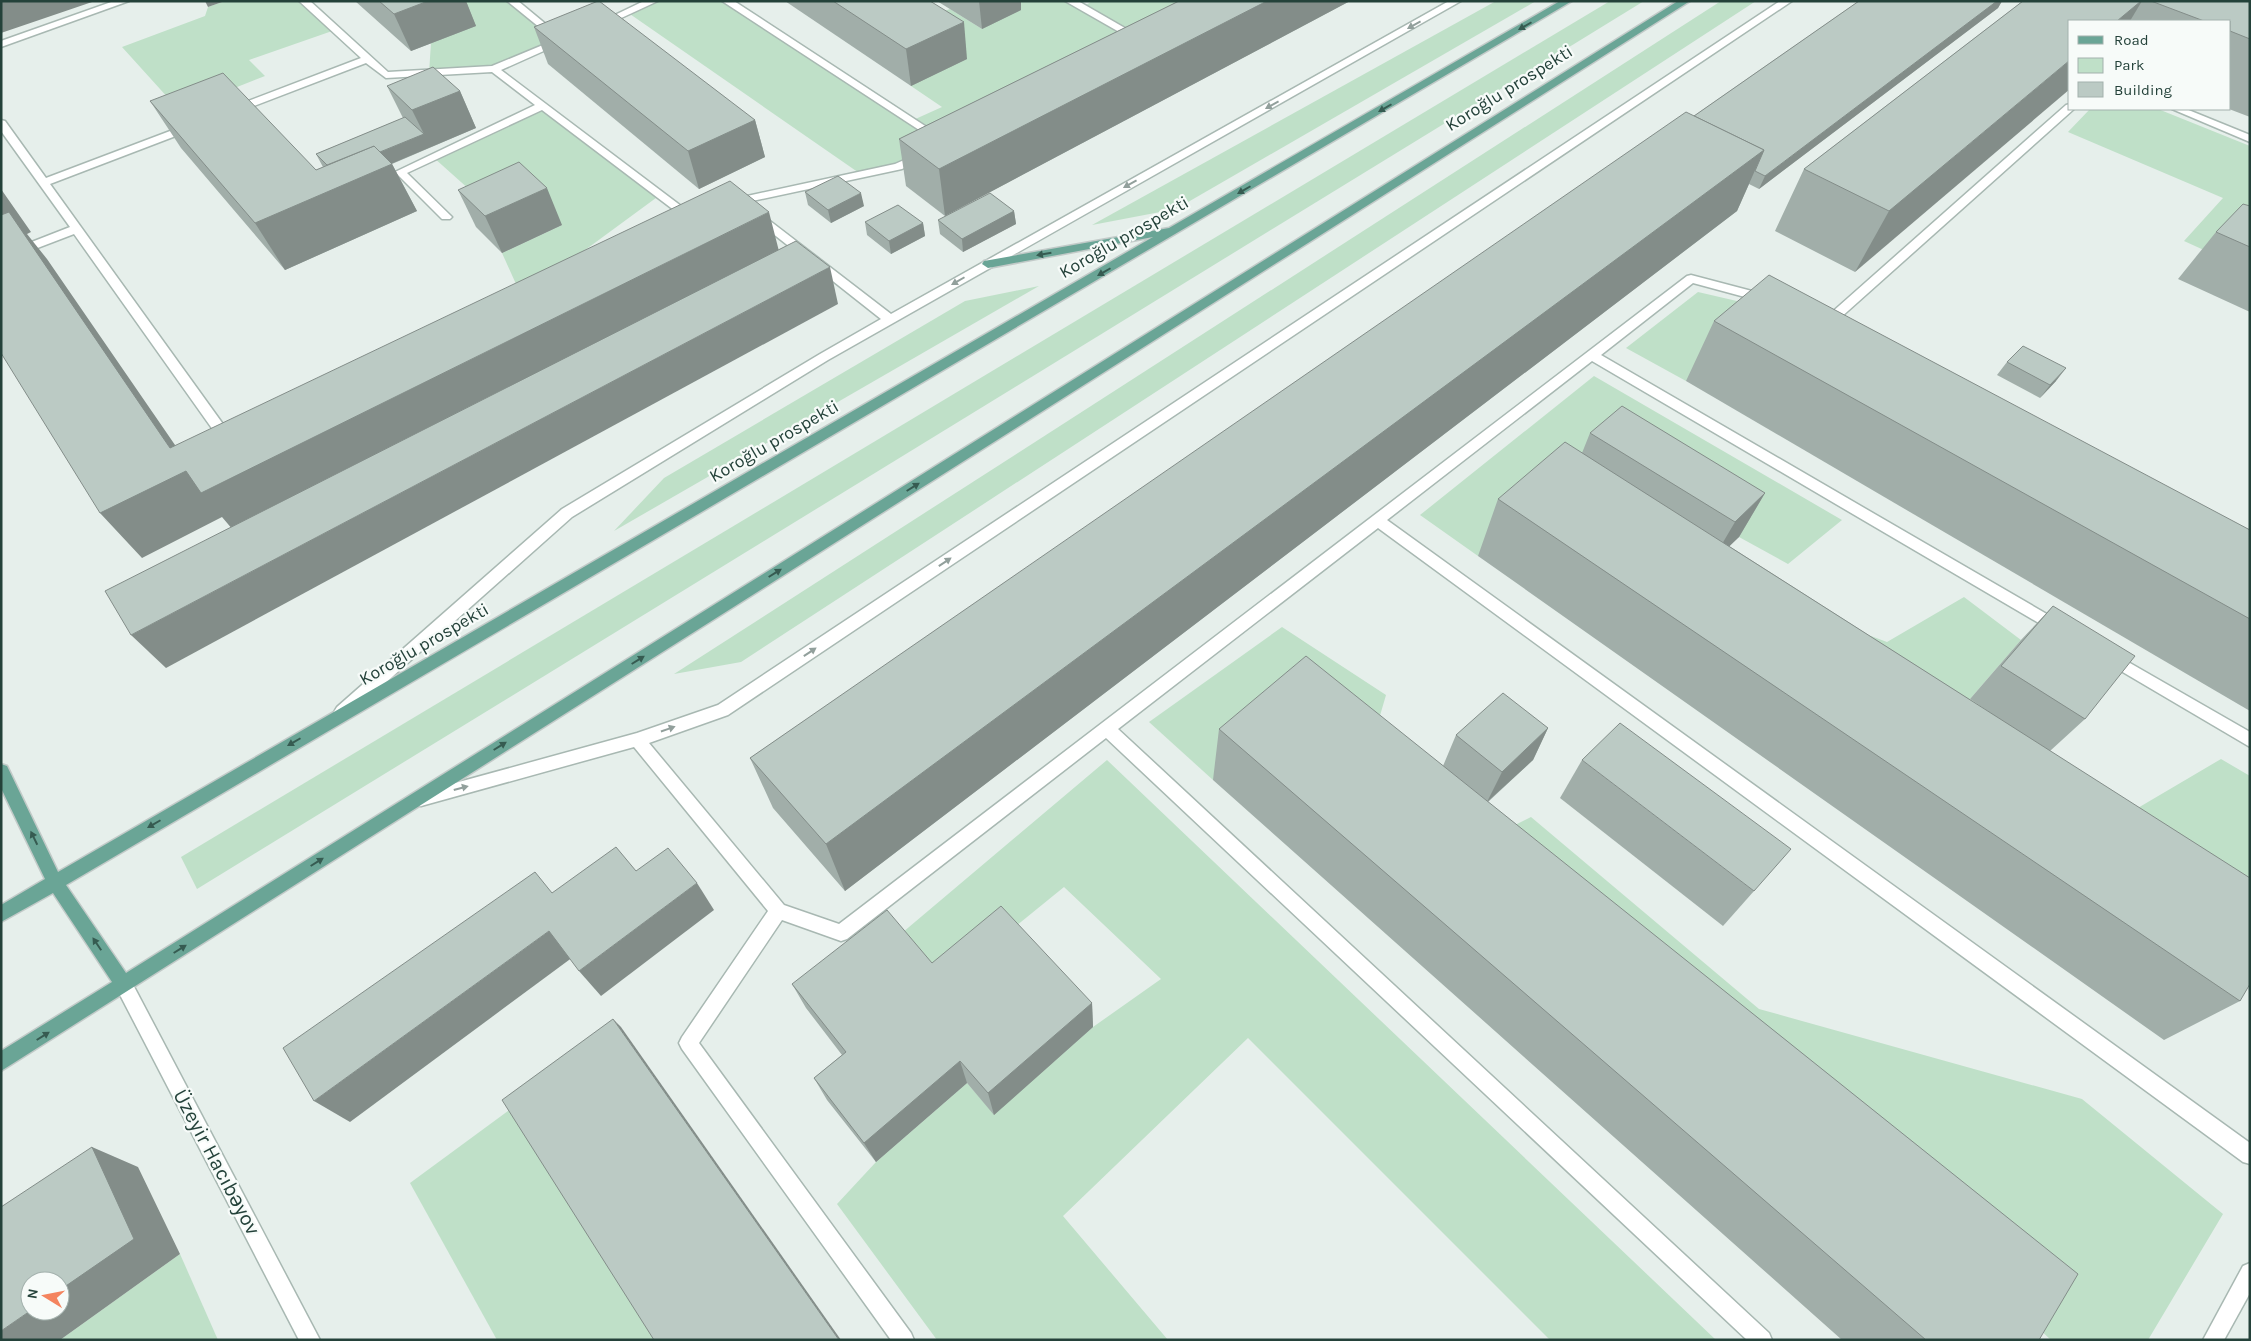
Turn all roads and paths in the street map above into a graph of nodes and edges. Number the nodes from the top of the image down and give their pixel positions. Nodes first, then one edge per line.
1 (124, 1) edge
2 (304, 1) edge
3 (512, 1) edge
4 (653, 1) edge
5 (727, 1) edge
6 (1070, 1) edge
7 (1456, 1) edge
8 (1567, 1) edge
9 (1684, 1) edge
10 (1787, 1) edge
11 (594, 26) edge
12 (1145, 42) edge
13 (1, 44) edge
14 (367, 59) junction
15 (494, 69) junction
16 (542, 106) junction
17 (2068, 109) edge
18 (2179, 110) edge
19 (220, 116) edge
20 (1, 123) edge
21 (201, 123) edge
22 (2250, 139) edge
23 (44, 183) junction
24 (446, 217) dead end
25 (695, 221) edge
26 (76, 229) junction
27 (1178, 229) junction
28 (1, 258) edge
29 (988, 264) junction
30 (1777, 302) edge
31 (890, 320) junction
32 (1852, 326) edge
33 (1591, 355) junction
34 (240, 441) edge
35 (1376, 520) junction
36 (2070, 635) edge
37 (2096, 650) edge
38 (336, 717) junction
39 (1107, 729) junction
40 (636, 740) junction
41 (2250, 740) edge
42 (1, 771) edge
43 (414, 800) junction
44 (55, 882) junction
45 (778, 911) junction
46 (1, 914) edge
47 (124, 984) junction
48 (1, 1062) edge
49 (2250, 1155) edge
50 (2250, 1273) edge
51 (310, 1340) edge
52 (904, 1340) edge
53 (1762, 1340) edge
54 (2213, 1340) edge

1 - 13 street
2 - 14 street
3 - 15 street
4 - 11 street
5 - 31 street
6 - 12 street
7 -> 29 street
8 -> 27 main road, Koroğlu prospekti
43 -> 9 main road, Koroğlu prospekti
40 -> 10 street
14 - 15 street
14 - 19 street
15 - 16 street
16 - 24 street
16 - 25 street
17 - 32 street
18 - 22 street
20 - 23 street
21 - 23 street
23 - 26 street
26 - 28 street
26 - 34 street
27 -> 29 main road
27 -> 38 main road, Koroğlu prospekti
29 -> 31 street
30 - 33 street
31 - 38 street
33 - 35 street
33 - 36 street
35 - 39 street
35 - 49 street
37 - 41 street
38 -> 44 main road, Koroğlu prospekti
39 - 45 street
39 - 53 street
43 -> 40 street
40 - 45 street
44 -> 42 main road
47 -> 43 main road, Koroğlu prospekti
44 - 46 main road, Koroğlu prospekti
47 -> 44 main road
45 - 52 street
48 -> 47 main road, Koroğlu prospekti
47 - 51 street, Üzeyir Hacıbəyov
50 - 54 street

